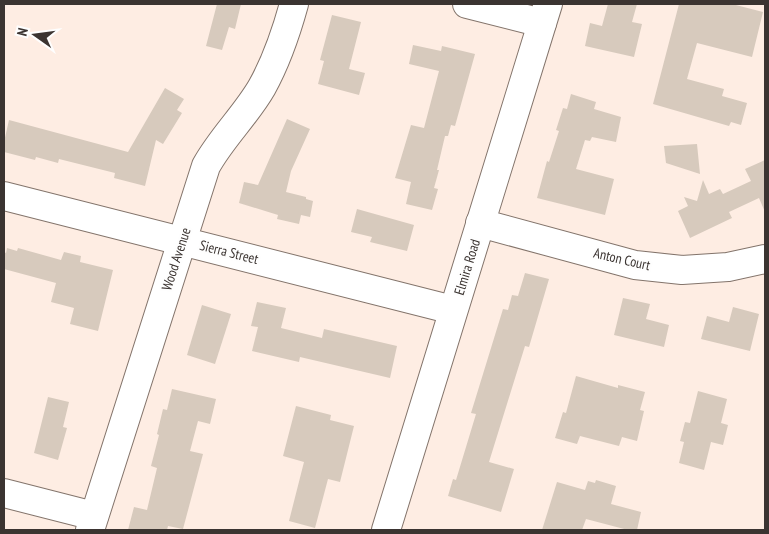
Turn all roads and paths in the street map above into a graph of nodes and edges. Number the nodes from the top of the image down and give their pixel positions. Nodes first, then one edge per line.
1 (294, 4) edge
2 (467, 4) edge
3 (545, 13) edge
4 (4, 196) edge
5 (480, 223) junction
6 (182, 240) junction
7 (765, 259) edge
8 (453, 310) junction
9 (4, 493) edge
10 (92, 523) edge
11 (386, 530) edge

1 - 6 street, Wood Avenue
2 - 3 street
3 - 5 street, Elmira Road
4 - 6 street, Sierra Street
5 - 7 street, Anton Court
5 - 8 street, Elmira Road
6 - 8 street, Sierra Street
6 - 10 street, Wood Avenue
8 - 11 street, Elmira Road
9 - 10 street

